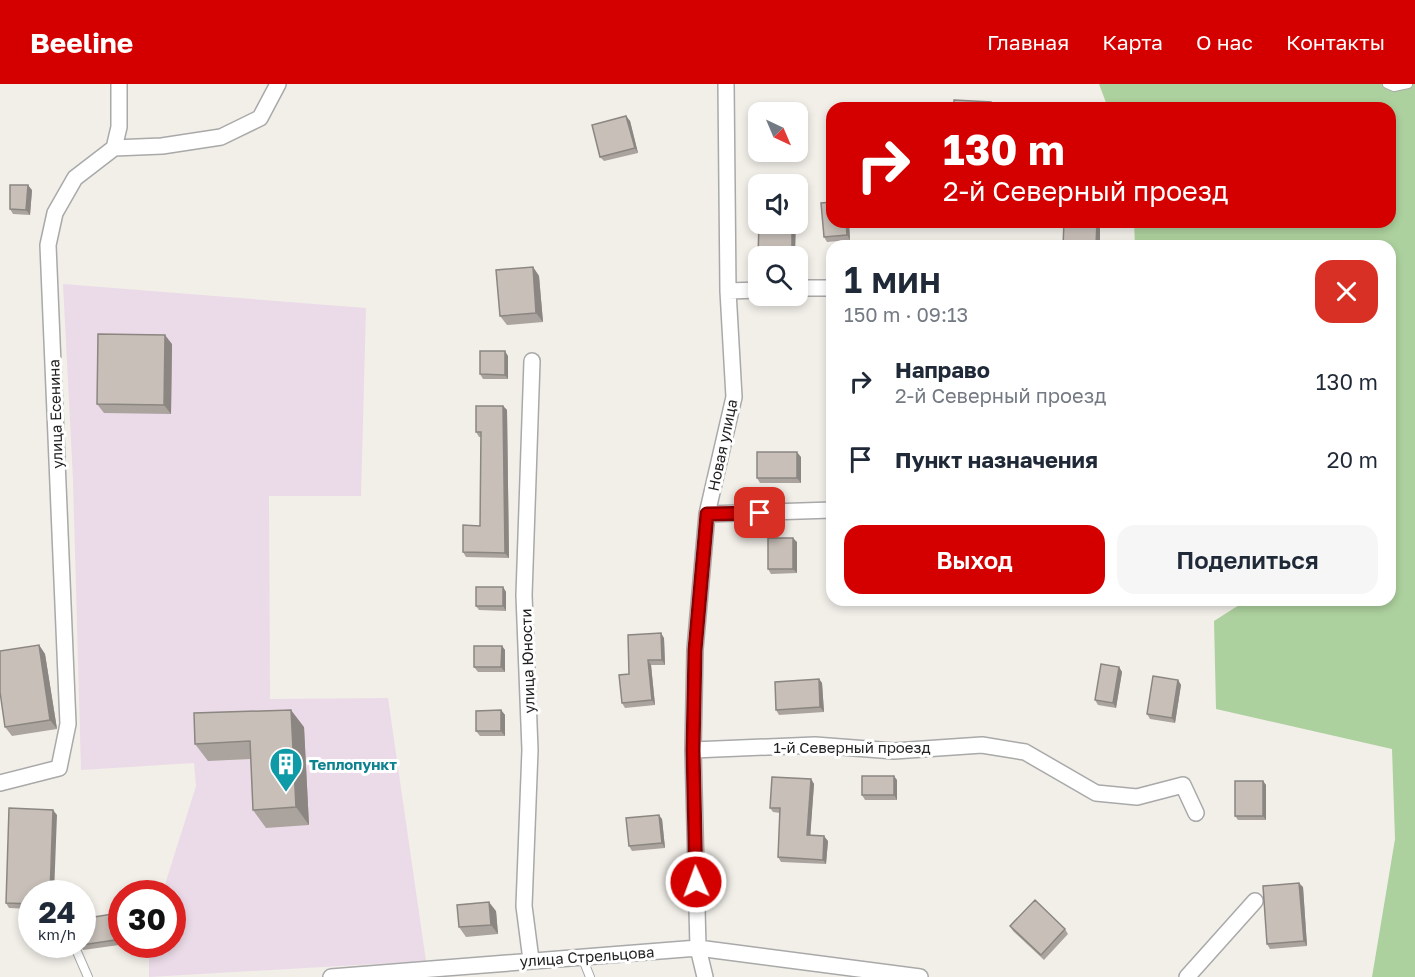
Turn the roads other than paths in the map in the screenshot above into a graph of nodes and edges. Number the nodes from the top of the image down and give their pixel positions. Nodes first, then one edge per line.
1 (119, 84) edge
2 (278, 84) edge
3 (726, 84) edge
4 (1387, 84) edge
5 (1408, 84) edge
6 (114, 148) junction
7 (808, 288) edge
8 (826, 288) edge
9 (748, 290) edge
10 (728, 291) junction
11 (532, 361) dead end
12 (826, 510) edge
13 (707, 514) junction
14 (693, 750) junction
15 (0, 783) edge
16 (1196, 813) dead end
17 (1255, 901) dead end
18 (698, 948) junction
19 (582, 957) junction
20 (80, 958) edge
21 (531, 960) junction
22 (88, 977) edge
23 (331, 977) edge
24 (590, 977) edge
25 (705, 977) edge
26 (920, 977) edge
27 (1187, 977) edge

1 - 6 street
2 - 6 street
3 - 10 street, Новая улица
4 - 5 lane
6 - 15 street, улица Есенина
7 - 8 street
9 - 10 street
10 - 13 street, Новая улица
11 - 21 street, улица Юности
12 - 13 street
13 - 14 street, Новая улица
14 - 16 street, 1-й Северный проезд
14 - 18 street, Новая улица
17 - 27 street
18 - 19 street, улица Стрельцова
18 - 25 street, Новая улица
18 - 26 street, улица Стрельцова
19 - 21 street, улица Стрельцова
19 - 24 lane
20 - 22 lane
21 - 23 street, улица Стрельцова

